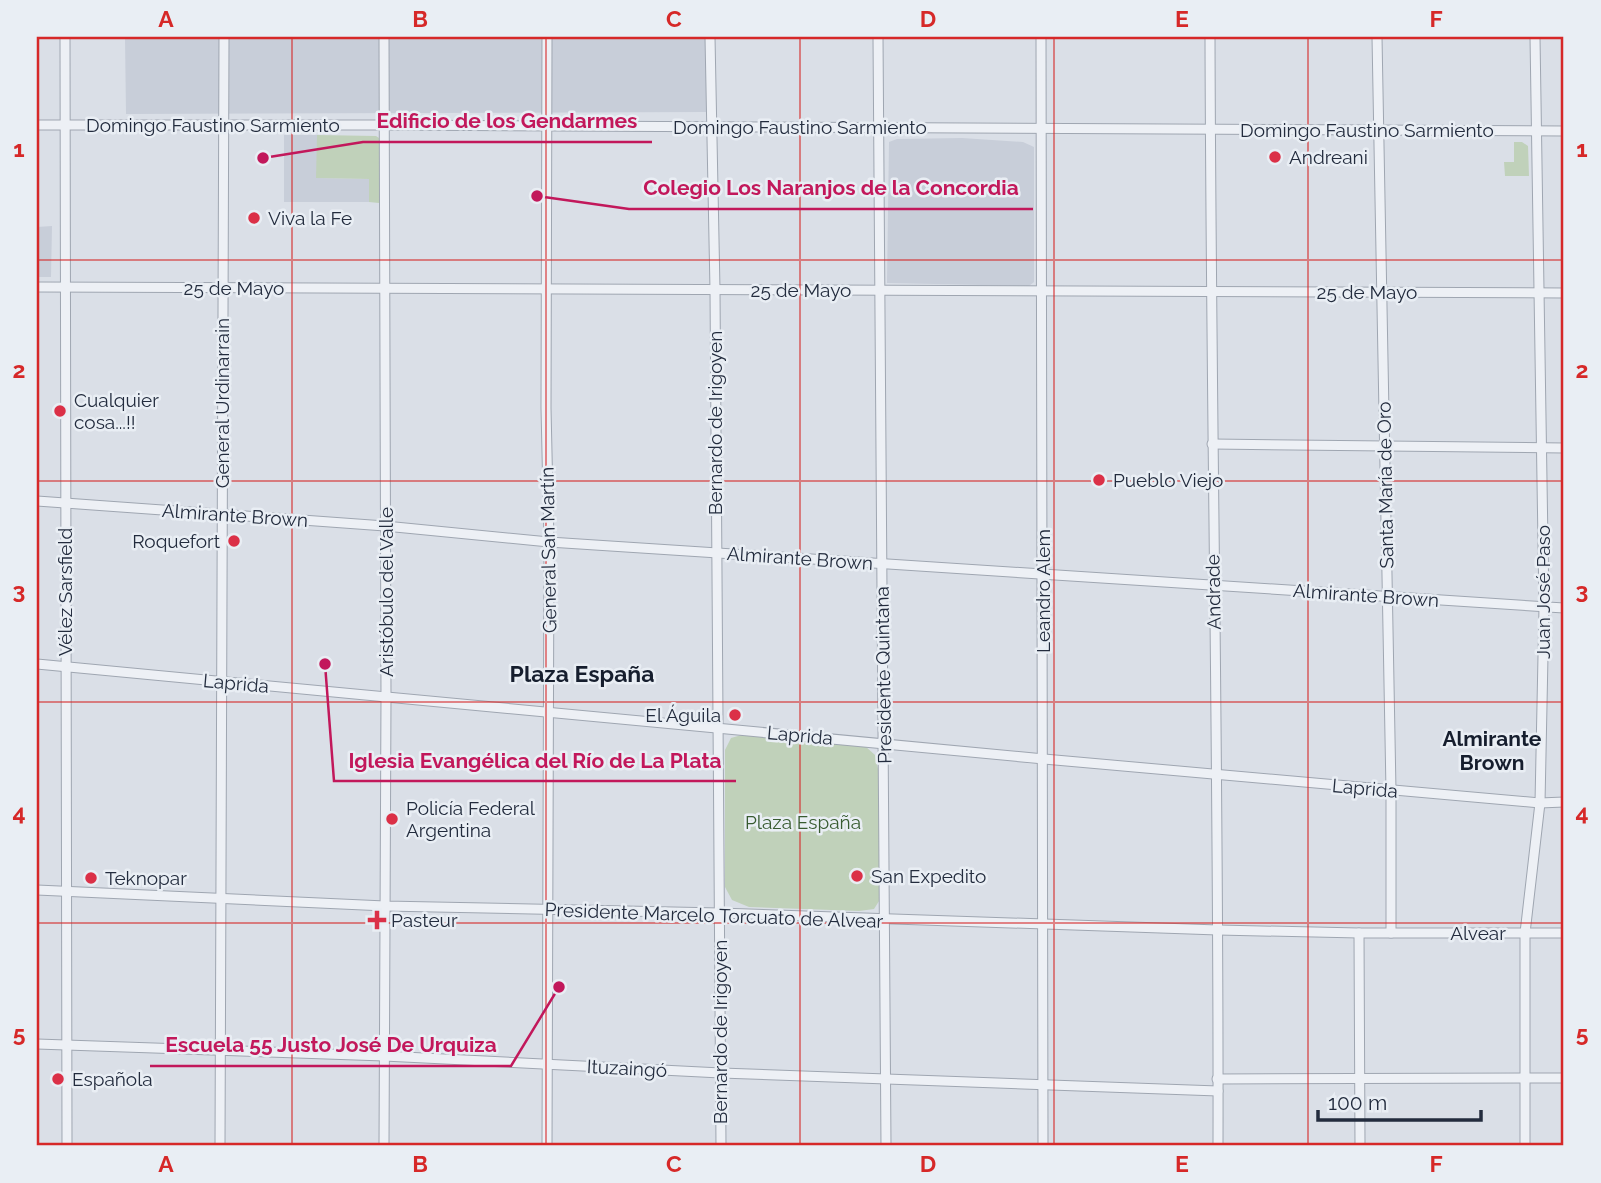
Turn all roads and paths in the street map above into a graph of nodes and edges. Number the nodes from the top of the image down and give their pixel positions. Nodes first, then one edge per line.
1 (65, 37) edge
2 (224, 37) edge
3 (384, 37) edge
4 (547, 37) edge
5 (710, 37) edge
6 (878, 37) edge
7 (1041, 37) edge
8 (1210, 37) edge
9 (1377, 37) edge
10 (1535, 37) edge
11 (223, 124) junction
12 (37, 125) edge
13 (66, 125) junction
14 (384, 125) junction
15 (546, 126) junction
16 (712, 127) junction
17 (878, 127) junction
18 (1042, 128) junction
19 (1210, 129) junction
20 (1378, 130) junction
21 (1536, 131) junction
22 (1564, 131) edge
23 (37, 287) edge
24 (66, 287) junction
25 (223, 288) junction
26 (386, 288) junction
27 (546, 289) junction
28 (715, 290) junction
29 (880, 290) junction
30 (1042, 291) junction
31 (1212, 292) junction
32 (1381, 292) junction
33 (1539, 293) junction
34 (1564, 293) edge
35 (1212, 444) junction
36 (1384, 446) junction
37 (1542, 448) junction
38 (1564, 448) edge
39 (37, 502) edge
40 (65, 504) junction
41 (222, 514) junction
42 (385, 526) junction
43 (549, 542) junction
44 (716, 552) junction
45 (881, 564) junction
46 (1044, 573) junction
47 (1213, 584) junction
48 (1387, 597) junction
49 (1544, 607) junction
50 (1564, 608) edge
51 (37, 664) edge
52 (65, 666) junction
53 (221, 682) junction
54 (386, 696) junction
55 (548, 711) junction
56 (718, 728) junction
57 (883, 743) junction
58 (1044, 759) junction
59 (1215, 775) junction
60 (1391, 790) junction
61 (1564, 802) edge
62 (1540, 803) junction
63 (37, 890) edge
64 (65, 891) junction
65 (220, 897) junction
66 (385, 906) junction
67 (546, 910) junction
68 (720, 913) junction
69 (884, 920) junction
70 (1044, 924) junction
71 (1218, 930) junction
72 (1359, 933) junction
73 (1391, 933) junction
74 (1525, 933) junction
75 (1564, 933) edge
76 (37, 1044) edge
77 (67, 1045) junction
78 (221, 1050) junction
79 (384, 1056) junction
80 (547, 1065) junction
81 (721, 1073) junction
82 (1360, 1078) junction
83 (1525, 1078) junction
84 (1564, 1078) edge
85 (885, 1079) junction
86 (1217, 1079) junction
87 (1043, 1085) junction
88 (1218, 1091) junction
89 (68, 1146) edge
90 (220, 1146) edge
91 (384, 1146) edge
92 (547, 1146) edge
93 (720, 1146) edge
94 (886, 1146) edge
95 (1043, 1146) edge
96 (1218, 1146) edge
97 (1360, 1146) edge
98 (1525, 1146) edge

1 - 13 street, Vélez Sarsfield
2 - 11 street, General Urdinarrain
3 - 14 street, Aristóbulo del Valle
4 - 15 street, General San Martín
5 - 16 street, Bernardo de Irigoyen
6 - 17 street, Presidente Quintana
7 - 18 street, Leandro Alem
8 - 19 street, Andrade
9 - 20 street, Santa María de Oro
10 - 21 street, Juan José Paso
11 - 13 street, Domingo Faustino Sarmiento
11 - 14 street, Domingo Faustino Sarmiento
11 - 25 street, General Urdinarrain
12 - 13 street, Domingo Faustino Sarmiento
13 - 24 street, Vélez Sarsfield
14 - 15 street, Domingo Faustino Sarmiento
14 - 26 street, Aristóbulo del Valle
15 - 16 street, Domingo Faustino Sarmiento
15 - 27 street, General San Martín
16 - 17 street, Domingo Faustino Sarmiento
16 - 28 street, Bernardo de Irigoyen
17 - 18 street, Domingo Faustino Sarmiento
17 - 29 street, Presidente Quintana
18 - 19 street, Domingo Faustino Sarmiento
18 - 30 street, Leandro Alem
19 - 20 street, Domingo Faustino Sarmiento
19 - 31 street, Andrade
20 - 21 street, Domingo Faustino Sarmiento
20 - 32 street, Santa María de Oro
21 - 22 street, Domingo Faustino Sarmiento
21 - 33 street, Juan José Paso
23 - 24 street, 25 de Mayo
24 - 25 street, 25 de Mayo
24 - 40 street, Vélez Sarsfield
25 - 26 street, 25 de Mayo
25 - 41 street, General Urdinarrain
26 - 27 street, 25 de Mayo
26 - 42 street, Aristóbulo del Valle
27 - 28 street, 25 de Mayo
27 - 43 street, General San Martín
28 - 29 street, 25 de Mayo
28 - 44 street, Bernardo de Irigoyen
29 - 30 street, 25 de Mayo
29 - 45 street, Presidente Quintana
30 - 31 street, 25 de Mayo
30 - 46 street, Leandro Alem
31 - 32 street, 25 de Mayo
31 - 35 street, Andrade
32 - 33 street, 25 de Mayo
32 - 36 street, Santa María de Oro
33 - 34 street, 25 de Mayo
33 - 37 street, Juan José Paso
35 - 36 street
35 - 47 street, Andrade
36 - 37 street
36 - 48 street, Santa María de Oro
37 - 38 street
37 - 49 street, Juan José Paso
39 - 40 street, Almirante Brown
40 - 41 street, Almirante Brown
40 - 52 street, Vélez Sarsfield
41 - 42 street, Almirante Brown
41 - 53 street, General Urdinarrain
42 - 43 street, Almirante Brown
42 - 54 street, Aristóbulo del Valle
43 - 44 street, Almirante Brown
43 - 55 street, General San Martín
44 - 45 street, Almirante Brown
44 - 56 street, Bernardo de Irigoyen
45 - 46 street, Almirante Brown
45 - 57 street, Presidente Quintana
46 - 47 street, Almirante Brown
46 - 58 street, Leandro Alem
47 - 48 street, Almirante Brown
47 - 59 street, Andrade
48 - 49 street, Almirante Brown
48 - 60 street, Santa María de Oro
49 - 50 street, Almirante Brown
49 - 62 street, Juan José Paso
51 - 52 street, Laprida
52 - 53 street, Laprida
52 - 64 street, Vélez Sarsfield
53 - 54 street, Laprida
53 - 65 street, General Urdinarrain
54 - 55 street, Laprida
54 - 66 street, Aristóbulo del Valle
55 - 56 street, Laprida
55 - 67 street, General San Martín
56 - 57 street, Laprida
56 - 68 street, Bernardo de Irigoyen
57 - 58 street, Laprida
57 - 69 street, Presidente Quintana
58 - 59 street, Laprida
58 - 70 street, Leandro Alem
59 - 60 street, Laprida
59 - 71 street, Andrade
60 - 62 street, Laprida
60 - 73 street, Santa María de Oro
61 - 62 street, Laprida
62 - 74 street, Juan José Paso
63 - 64 street, Presidente Marcelo Torcuato de Alvear
64 - 65 street, Presidente Marcelo Torcuato de Alvear
64 - 77 street, Vélez Sarsfield
65 - 66 street, Presidente Marcelo Torcuato de Alvear
65 - 78 street, General Urdinarrain
66 - 67 street, Presidente Marcelo Torcuato de Alvear
66 - 79 street, Aristóbulo del Valle
67 - 68 street, Presidente Marcelo Torcuato de Alvear
67 - 80 street, General San Martín
68 - 69 street, Presidente Marcelo Torcuato de Alvear
68 - 81 street, Bernardo de Irigoyen
69 - 70 street, Presidente Marcelo Torcuato de Alvear
69 - 85 street, Presidente Quintana
70 - 71 street, Presidente Marcelo Torcuato de Alvear
70 - 87 street, Leandro Alem
71 - 72 street, Presidente Marcelo Torcuato de Alvear
71 - 86 street, Andrade
72 - 73 street, Presidente Marcelo Torcuato de Alvear
72 - 82 street
73 - 74 street, Alvear
74 - 75 street, Alvear
74 - 83 street, Juan José Paso
76 - 77 street, Ituzaingó
77 - 78 street, Ituzaingó
77 - 89 street, Vélez Sarsfield
78 - 79 street, Ituzaingó
78 - 90 street, General Urdinarrain
79 - 80 street, Ituzaingó
79 - 91 street, Aristóbulo del Valle
80 - 81 street, Ituzaingó
80 - 92 street, General San Martín
81 - 85 street, Ituzaingó
81 - 93 street, Bernardo de Irigoyen
82 - 83 street
82 - 86 street
82 - 97 street
83 - 84 street
83 - 98 street, Juan José Paso
85 - 87 street, Ituzaingó
85 - 94 street, Presidente Quintana
86 - 88 street, Andrade
87 - 88 street, Ituzaingó
87 - 95 street, Leandro Alem
88 - 96 street, Andrade

